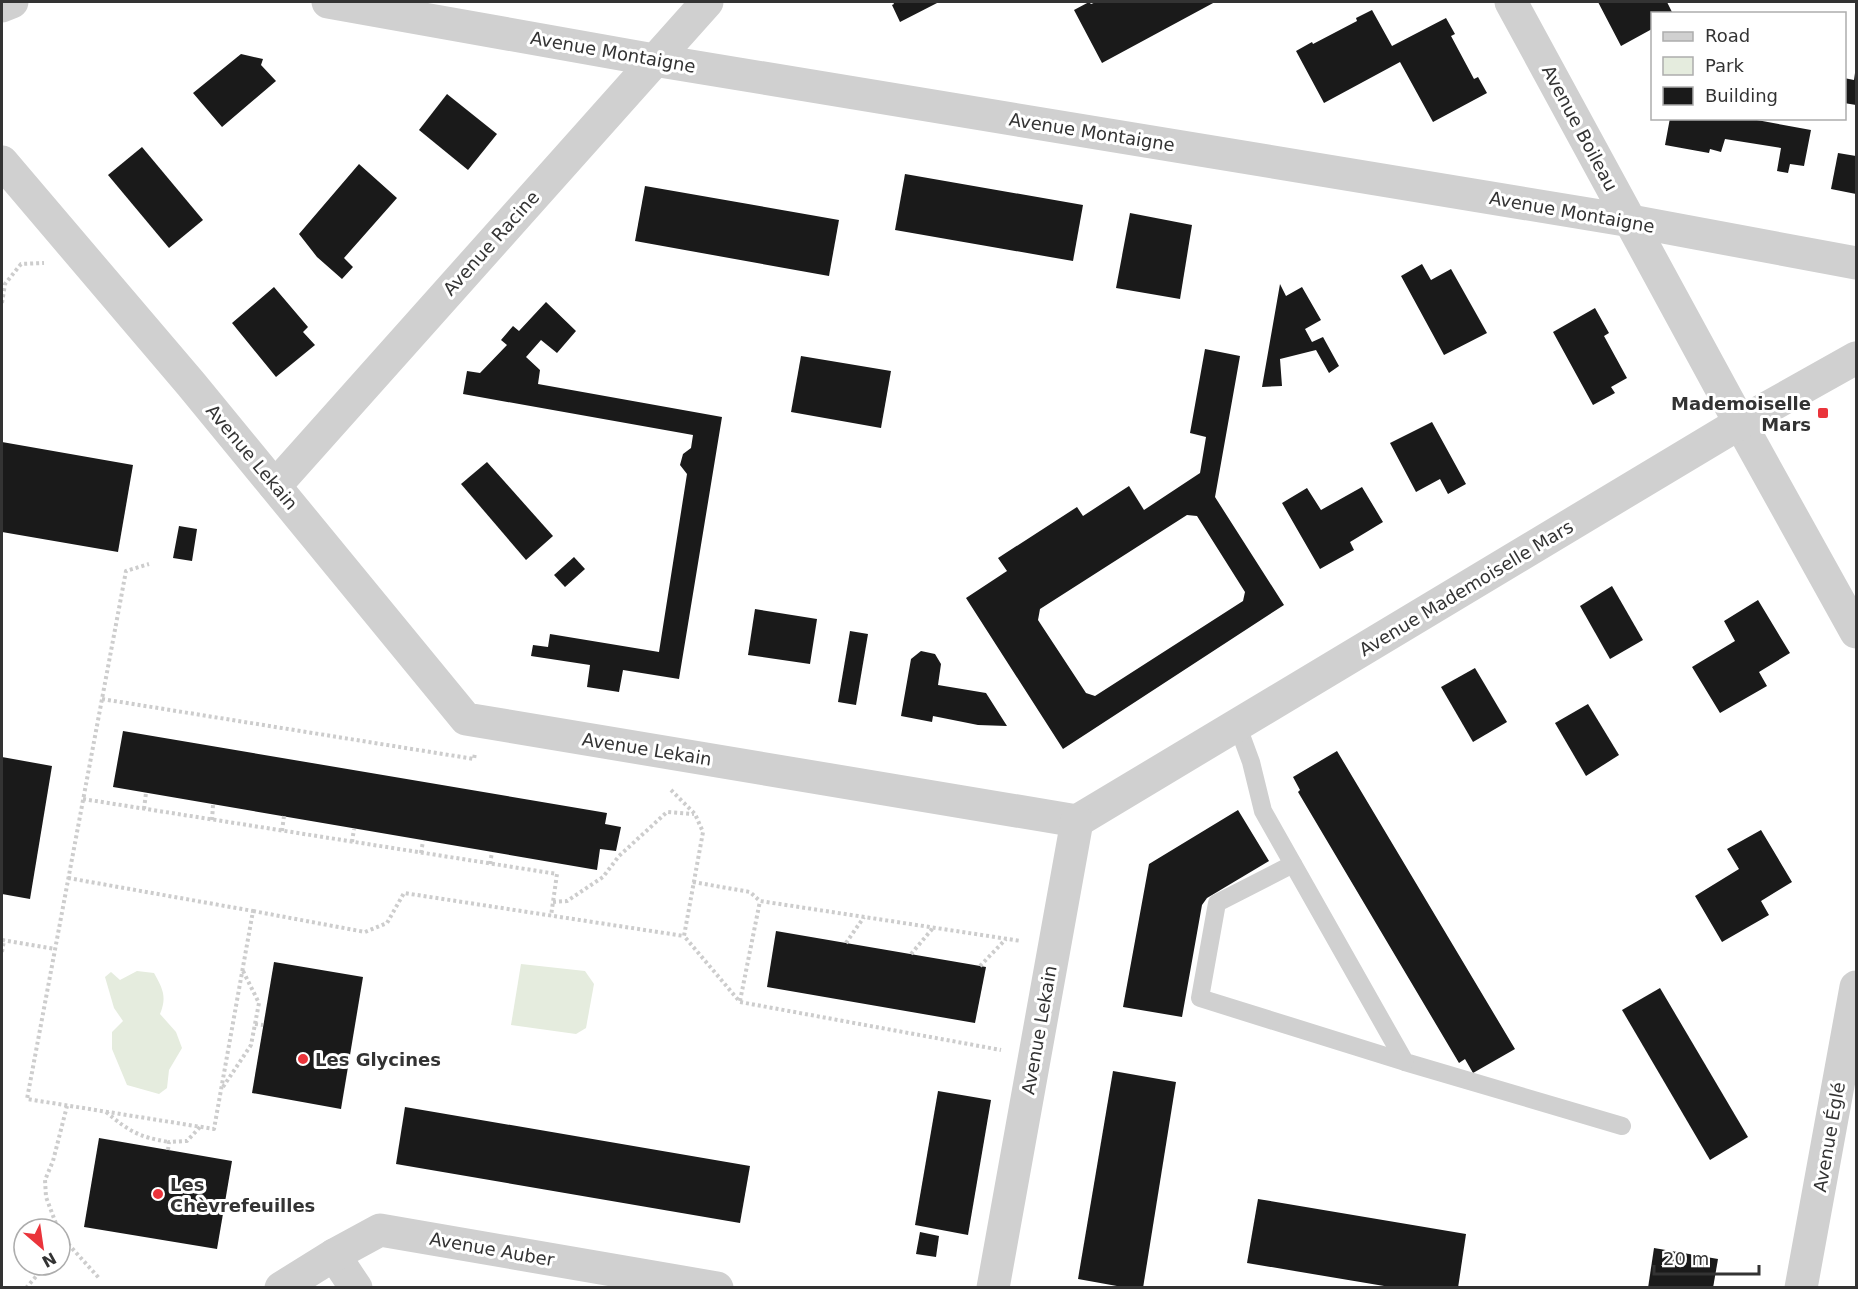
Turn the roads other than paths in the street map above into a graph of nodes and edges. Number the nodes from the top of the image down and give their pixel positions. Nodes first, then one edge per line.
1 (12, 2) edge
2 (328, 2) edge
3 (707, 2) edge
4 (1511, 2) edge
5 (2, 6) edge
6 (654, 60) junction
7 (2, 162) edge
8 (1630, 221) junction
9 (1857, 263) edge
10 (1857, 358) edge
11 (1740, 423) junction
12 (276, 486) junction
13 (1857, 632) edge
14 (1238, 724) junction
15 (1077, 821) junction
16 (1293, 864) junction
17 (1857, 987) edge
18 (1406, 1062) junction
19 (1623, 1126) dead end
20 (334, 1255) junction
21 (281, 1287) edge
22 (356, 1287) edge
23 (717, 1287) edge
24 (993, 1287) edge
25 (1802, 1287) edge

1 - 5 street
2 - 6 street, Avenue Montaigne
3 - 6 street, Avenue Racine
4 - 8 street, Avenue Boileau
6 - 8 street, Avenue Montaigne
6 - 12 street, Avenue Racine
7 - 12 street, Avenue Lekain
8 - 9 street, Avenue Montaigne
8 - 11 street, Avenue Boileau
10 - 11 street, Avenue Mademoiselle Mars
11 - 13 street, Avenue Boileau
11 - 14 street, Avenue Mademoiselle Mars
12 - 15 street, Avenue Lekain
14 - 15 street, Avenue Mademoiselle Mars
14 - 16 lane
15 - 24 street, Avenue Lekain
16 - 18 lane
16 - 18 lane
17 - 25 street, Avenue Églé
18 - 19 lane
20 - 21 street, Avenue Auber
20 - 22 street
20 - 23 street, Avenue Auber

